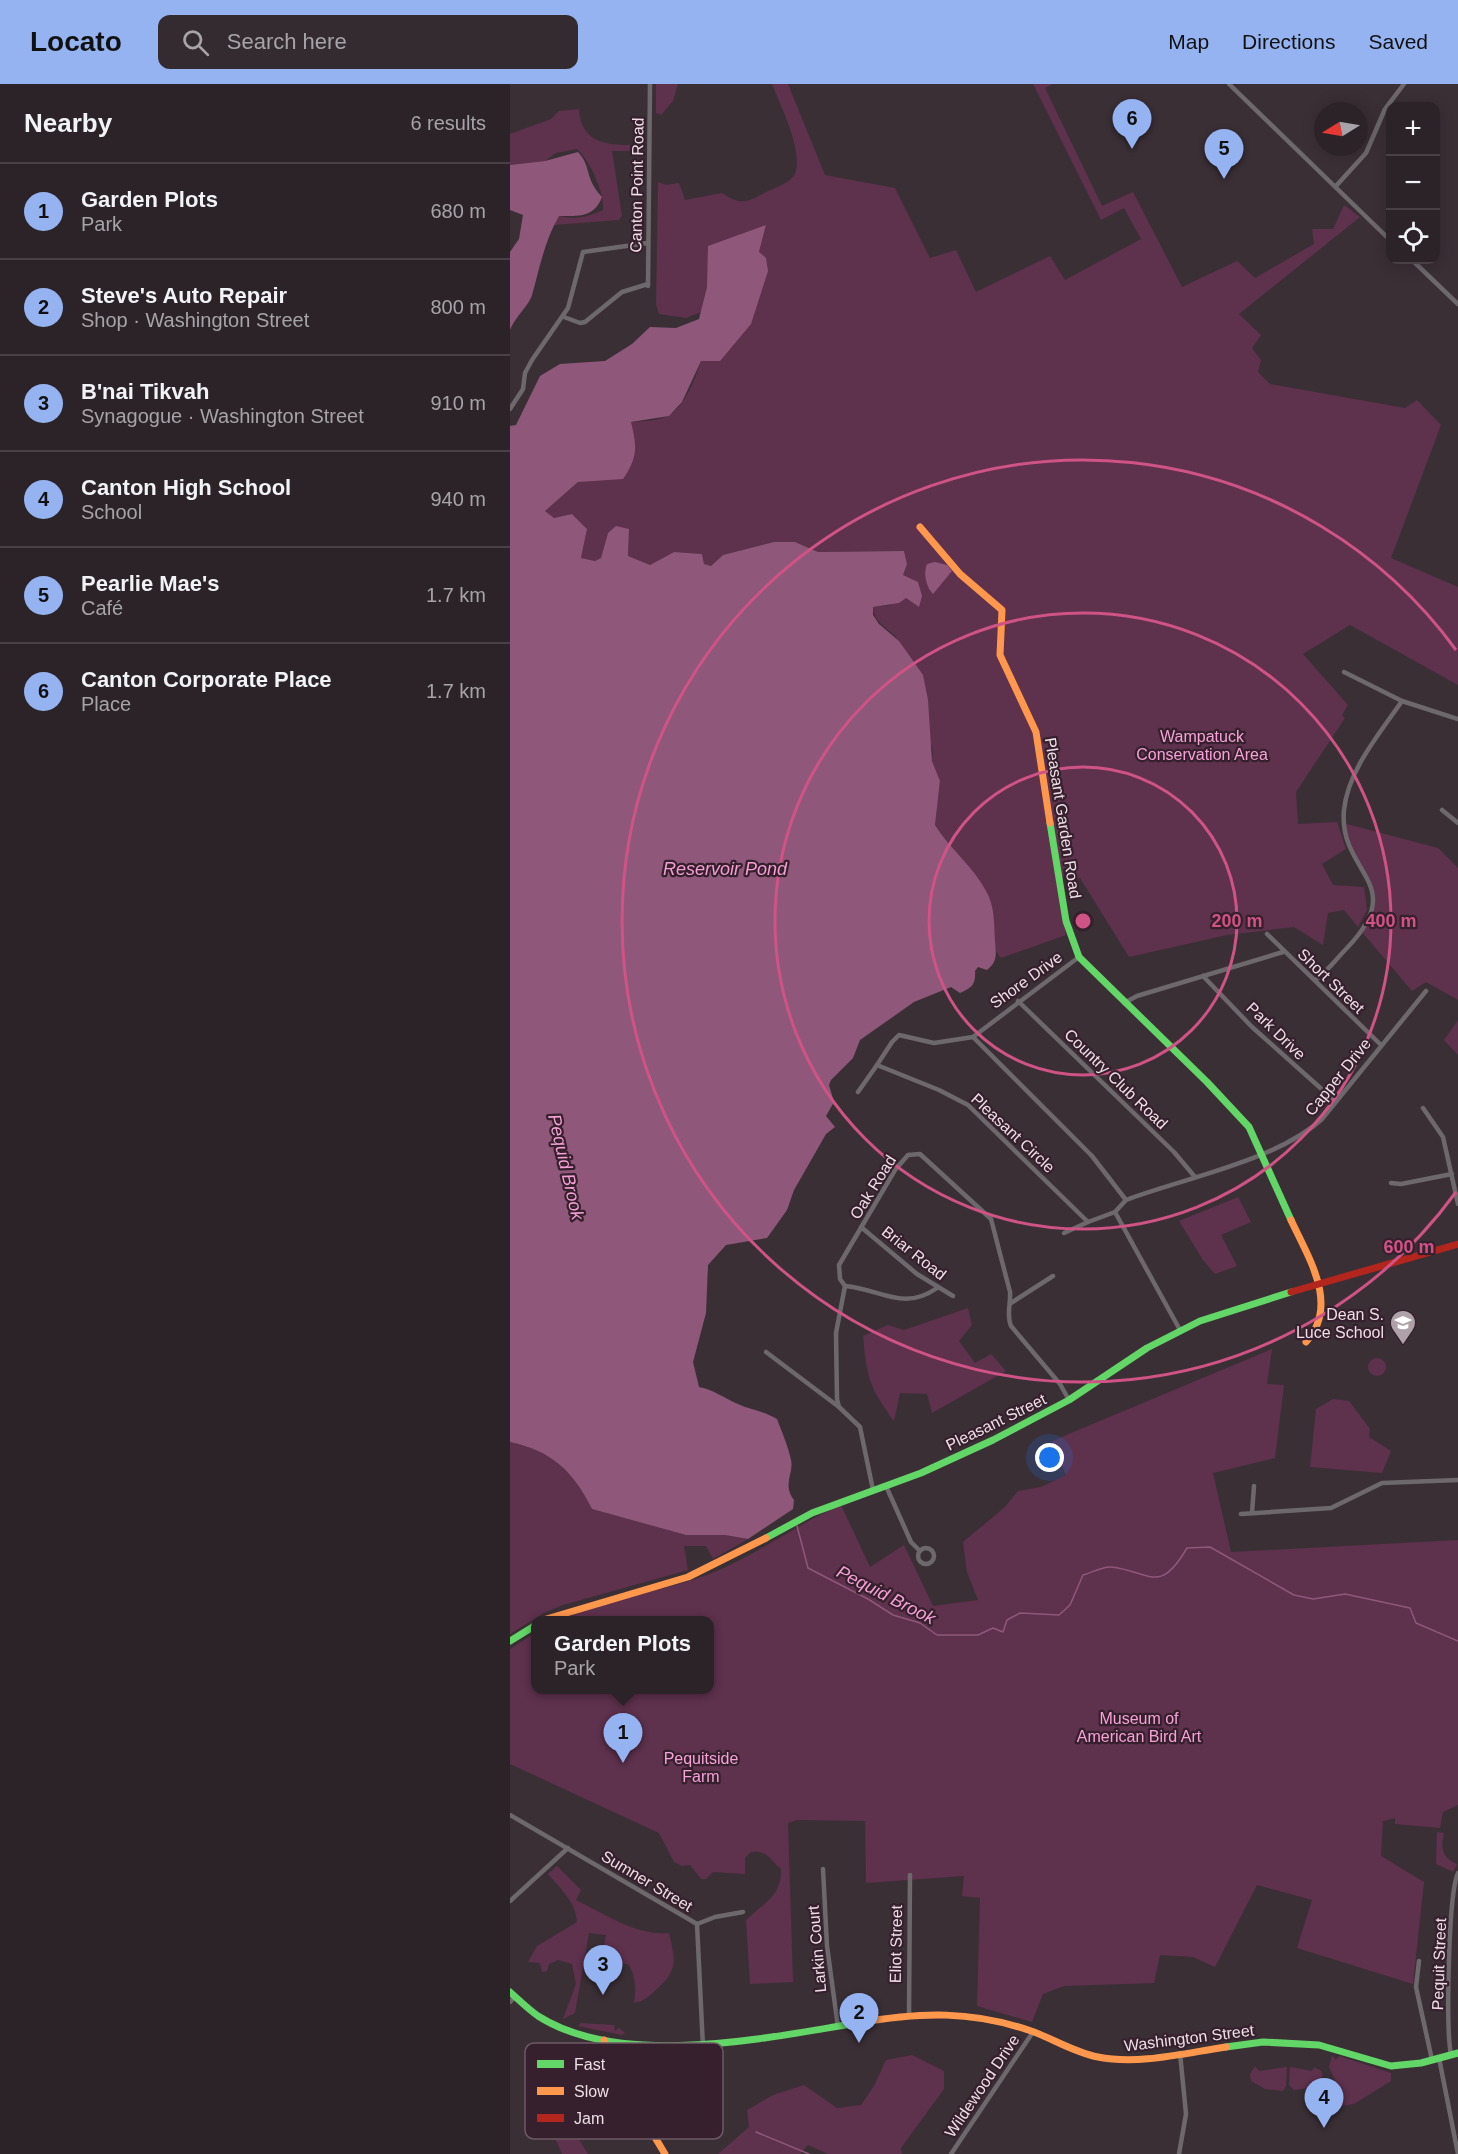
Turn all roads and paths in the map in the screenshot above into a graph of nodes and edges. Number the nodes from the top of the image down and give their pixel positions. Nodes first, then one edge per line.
1 (650, 84) edge
2 (1228, 84) edge
3 (1404, 84) edge
4 (1336, 186) junction
5 (1386, 236) edge
6 (648, 243) junction
7 (1416, 264) edge
8 (1458, 304) edge
9 (564, 317) junction
10 (510, 409) edge
11 (920, 527) dead end
12 (1344, 672) dead end
13 (1402, 701) junction
14 (1458, 719) edge
15 (1442, 810) dead end
16 (1458, 823) edge
17 (1266, 934) dead end
18 (1283, 952) junction
19 (1079, 957) junction
20 (1203, 976) junction
21 (1315, 981) junction
22 (1426, 991) dead end
23 (1018, 1001) junction
24 (1124, 1003) junction
25 (972, 1037) junction
26 (1380, 1044) junction
27 (877, 1065) junction
28 (858, 1092) dead end
29 (1335, 1101) junction
30 (1423, 1108) dead end
31 (1262, 1153) junction
32 (1452, 1174) junction
33 (1196, 1176) junction
34 (1390, 1183) dead end
35 (1126, 1200) junction
36 (1458, 1204) edge
37 (1115, 1212) junction
38 (1088, 1222) junction
39 (861, 1227) junction
40 (1064, 1233) dead end
41 (1458, 1244) edge
42 (1053, 1276) dead end
43 (1320, 1284) junction
44 (845, 1287) junction
45 (937, 1288) junction
46 (953, 1296) dead end
47 (1011, 1303) junction
48 (1180, 1330) junction
49 (1306, 1342) dead end
50 (766, 1352) dead end
51 (1069, 1400) junction
52 (839, 1407) junction
53 (1458, 1480) edge
54 (1254, 1485) dead end
55 (886, 1486) junction
56 (873, 1490) junction
57 (1252, 1513) junction
58 (1241, 1514) dead end
59 (920, 1551) dead end
60 (556, 1616) edge
61 (531, 1627) edge
62 (510, 1641) edge
63 (510, 1815) edge
64 (568, 1848) junction
65 (823, 1869) dead end
66 (1458, 1873) edge
67 (910, 1875) dead end
68 (510, 1901) edge
69 (743, 1912) dead end
70 (697, 1924) junction
71 (1419, 1960) dead end
72 (512, 1997) edge
73 (909, 2015) junction
74 (838, 2027) junction
75 (1033, 2032) junction
76 (604, 2040) junction
77 (605, 2043) edge
78 (647, 2043) edge
79 (704, 2043) edge
80 (723, 2044) edge
81 (1180, 2053) junction
82 (1454, 2054) edge
83 (1436, 2059) junction
84 (656, 2139) edge
85 (665, 2154) edge
86 (951, 2154) edge
87 (1179, 2154) edge
88 (1458, 2154) edge

1 - 6 street, Canton Point Road
2 - 4 street
3 - 4 street
4 - 5 street
6 - 9 street
6 - 9 street, Canton Point Road
7 - 8 street
9 - 10 street
11 - 19 main road, Pleasant Garden Road
12 - 13 street
13 - 14 street
13 - 21 street
15 - 16 street
17 - 18 street, Short Street
18 - 20 street
18 - 21 street, Short Street
19 - 23 street, Shore Drive
19 - 24 main road, Pleasant Garden Road
20 - 24 street
20 - 29 street, Park Drive
21 - 26 street, Short Street
22 - 26 street, Capper Drive
23 - 25 street, Shore Drive
23 - 33 street, Country Club Road
24 - 31 main road, Pleasant Garden Road
25 - 27 street
25 - 35 street
26 - 29 street, Capper Drive
27 - 28 street
27 - 38 street, Pleasant Circle
29 - 31 street, Capper Drive
30 - 32 street
31 - 33 street, Capper Drive
31 - 43 main road, Pleasant Garden Road
32 - 34 street
32 - 36 street
33 - 35 street, Capper Drive
35 - 37 street
37 - 38 street
37 - 48 street
38 - 40 street
39 - 44 street, Oak Road
39 - 45 street, Briar Road
39 - 47 street, Oak Road
41 - 43 main road, Pleasant Street
42 - 47 street
43 - 48 main road, Pleasant Street
43 - 49 main road
44 - 45 street
44 - 52 street, Oak Road
45 - 46 street, Briar Road
47 - 51 street, Oak Road
48 - 51 main road, Pleasant Street
50 - 52 street
51 - 55 main road, Pleasant Street
52 - 56 street
53 - 57 street
54 - 57 street
55 - 56 main road, Pleasant Street
55 - 59 street
56 - 60 main road, Pleasant Street
57 - 58 street
61 - 62 main road
63 - 64 street, Sumner Street
64 - 68 street
64 - 70 street, Sumner Street
65 - 74 street, Larkin Court
66 - 82 street, Pequit Street
67 - 73 street, Eliot Street
69 - 70 street
70 - 79 street, Sumner Street
71 - 83 street
72 - 76 main road, Washington Street
73 - 74 main road, Washington Street
73 - 75 main road, Washington Street
74 - 80 main road, Washington Street
75 - 81 main road, Washington Street
75 - 86 street, Wildewood Drive
76 - 77 main road
76 - 78 main road, Washington Street
81 - 83 main road, Washington Street
81 - 87 street
82 - 83 main road, Washington Street
83 - 88 street
84 - 85 main road

